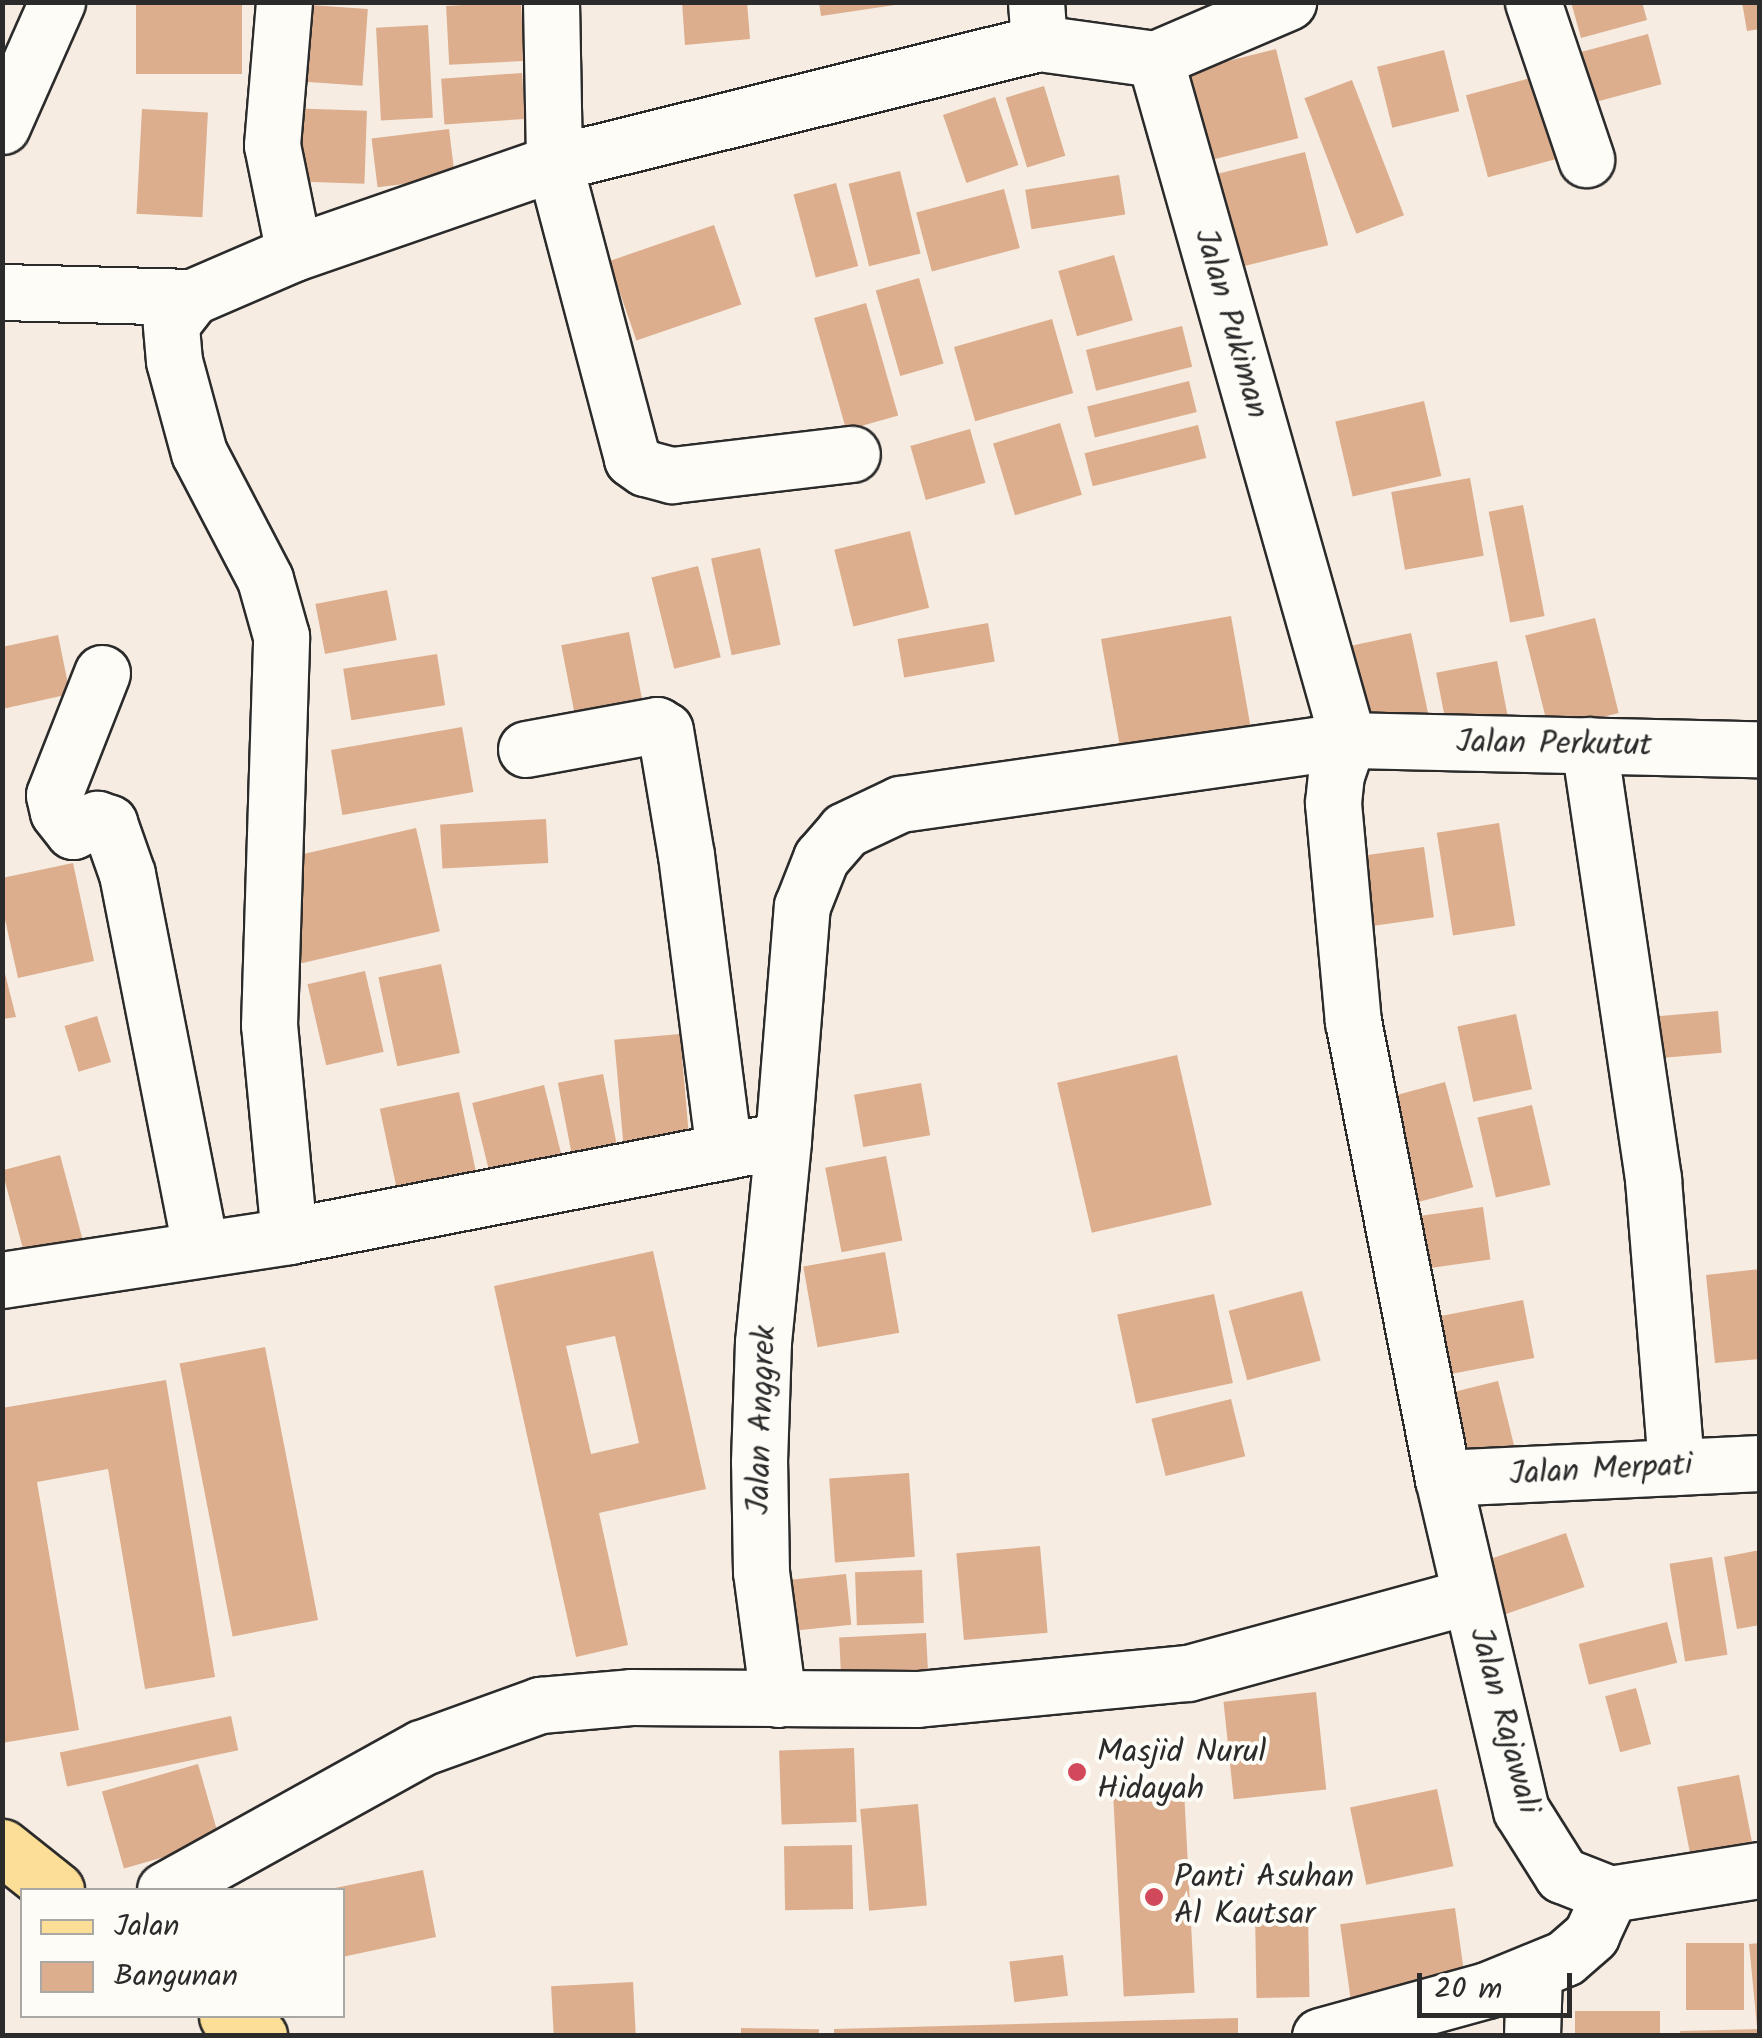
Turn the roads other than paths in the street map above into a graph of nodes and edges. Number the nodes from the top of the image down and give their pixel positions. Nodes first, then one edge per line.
1 (58, 2) edge
2 (284, 2) edge
3 (551, 2) edge
4 (1288, 2) edge
5 (1533, 2) edge
6 (1038, 23) edge
7 (1155, 59) junction
8 (2, 126) edge
9 (1586, 159) dead end
10 (554, 163) junction
11 (294, 253) junction
12 (2, 292) edge
13 (192, 297) junction
14 (852, 454) dead end
15 (102, 674) dead end
16 (1348, 740) junction
17 (1589, 745) junction
18 (526, 749) dead end
19 (1760, 749) edge
20 (783, 1140) junction
21 (724, 1152) junction
22 (289, 1236) junction
23 (200, 1246) junction
24 (2, 1280) edge
25 (1760, 1463) edge
26 (1676, 1467) junction
27 (1443, 1478) junction
28 (1469, 1596) junction
29 (778, 1699) junction
30 (2, 1846) edge
31 (1760, 1870) edge
32 (54, 1888) edge
33 (169, 1888) edge
34 (1610, 1894) junction
35 (1534, 1970) junction
36 (229, 2018) edge
37 (259, 2036) edge
38 (1320, 2036) edge
39 (1532, 2036) edge

1 - 8 street
2 - 11 street
3 - 10 street
4 - 7 street
5 - 9 street
6 - 7 street
6 - 10 street
7 - 16 street, Jalan Pukiman
10 - 11 street
10 - 14 street
11 - 13 street
12 - 13 street
13 - 22 street
15 - 23 street
16 - 17 street, Jalan Perkutut
16 - 20 street, Jalan Perkutut
16 - 27 street, Jalan Rajawali
17 - 19 street, Jalan Perkutut
17 - 26 street
18 - 21 street
20 - 21 street
20 - 29 street, Jalan Anggrek
21 - 22 street
22 - 23 street
23 - 24 street
25 - 26 street, Jalan Merpati
26 - 27 street, Jalan Merpati
27 - 28 street, Jalan Rajawali
28 - 29 street
28 - 34 street, Jalan Rajawali
29 - 33 street
30 - 32 main road
31 - 34 street
34 - 35 street
35 - 38 street
35 - 39 street
36 - 37 main road

